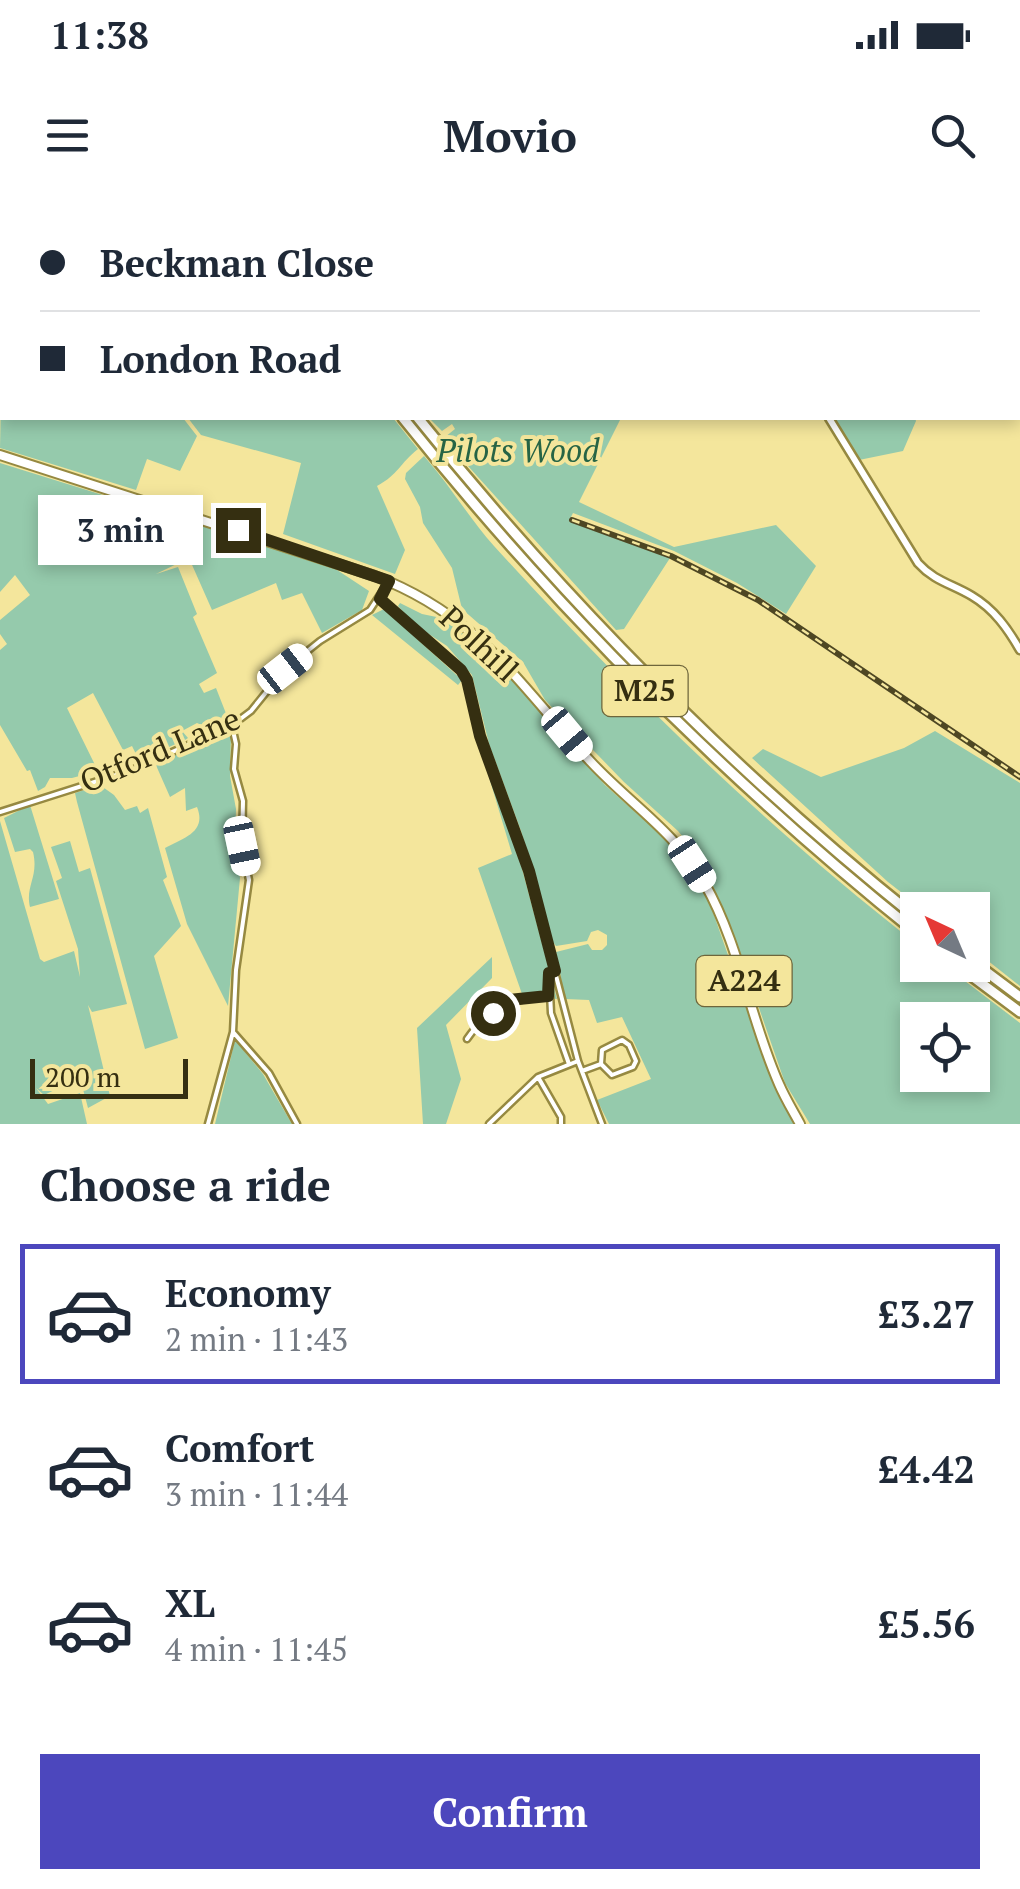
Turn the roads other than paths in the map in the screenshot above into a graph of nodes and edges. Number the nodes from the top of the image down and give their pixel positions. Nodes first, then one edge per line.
1 (405, 420) edge
2 (420, 420) edge
3 (830, 420) edge
4 (0, 455) edge
5 (389, 581) junction
6 (380, 599) junction
7 (1020, 650) edge
8 (232, 726) junction
9 (0, 812) edge
10 (900, 903) edge
11 (900, 919) edge
12 (555, 971) junction
13 (990, 975) edge
14 (980, 982) edge
15 (548, 996) junction
16 (1020, 997) edge
17 (1020, 1012) edge
18 (233, 1032) junction
19 (467, 1039) dead end
20 (578, 1062) junction
21 (570, 1064) junction
22 (601, 1064) junction
23 (582, 1071) junction
24 (538, 1077) junction
25 (208, 1124) edge
26 (297, 1124) edge
27 (489, 1124) edge
28 (560, 1124) edge
29 (602, 1124) edge
30 (800, 1124) edge

1 - 11 highway, M25
2 - 10 highway, M25
3 - 7 street
4 - 5 main road, A224
5 - 6 street, Otford Lane
5 - 30 main road, Polhill / A224
6 - 8 street, Otford Lane
6 - 12 street
8 - 9 street, Otford Lane
8 - 18 street
12 - 15 street
12 - 20 street
13 - 16 highway
14 - 17 highway
15 - 19 street
15 - 21 street
18 - 25 street
18 - 26 street
20 - 21 street
20 - 23 street
21 - 24 street
22 - 22 street
22 - 23 street
23 - 29 street
24 - 27 street
24 - 28 street

